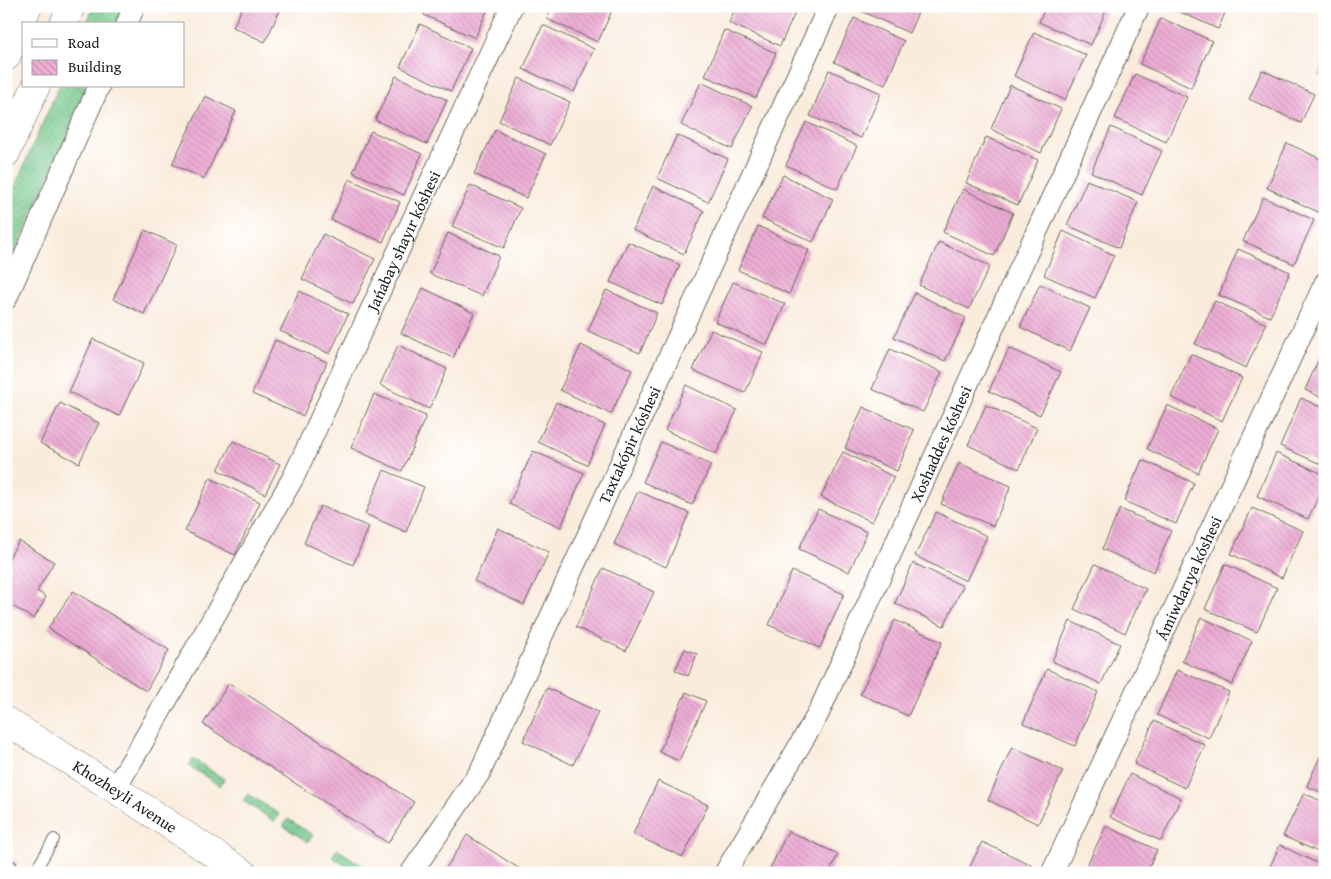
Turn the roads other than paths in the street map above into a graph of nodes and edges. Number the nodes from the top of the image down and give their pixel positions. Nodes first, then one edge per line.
1 (28, 6) edge
2 (71, 6) edge
3 (134, 6) edge
4 (512, 6) edge
5 (829, 6) edge
6 (1139, 6) edge
7 (65, 22) edge
8 (128, 22) edge
9 (6, 56) edge
10 (35, 88) edge
11 (98, 88) edge
12 (6, 153) edge
13 (1325, 282) edge
14 (6, 299) edge
15 (6, 722) edge
16 (115, 789) junction
17 (54, 839) dead end
18 (34, 873) edge
19 (243, 873) edge
20 (411, 873) edge
21 (725, 873) edge
22 (1052, 873) edge

1 - 9 main road
2 - 7 main road
3 - 8 street
4 - 16 street, Jańabay shayır kóshesi
5 - 20 street, Taxtakópir kóshesi
6 - 21 street, Xoshaddes kóshesi
10 - 12 main road
11 - 14 street
13 - 22 street, Ámiwdarıya kóshesi
15 - 16 main road, Khozheyli Avenue
16 - 19 main road, Khozheyli Avenue
17 - 18 lane

